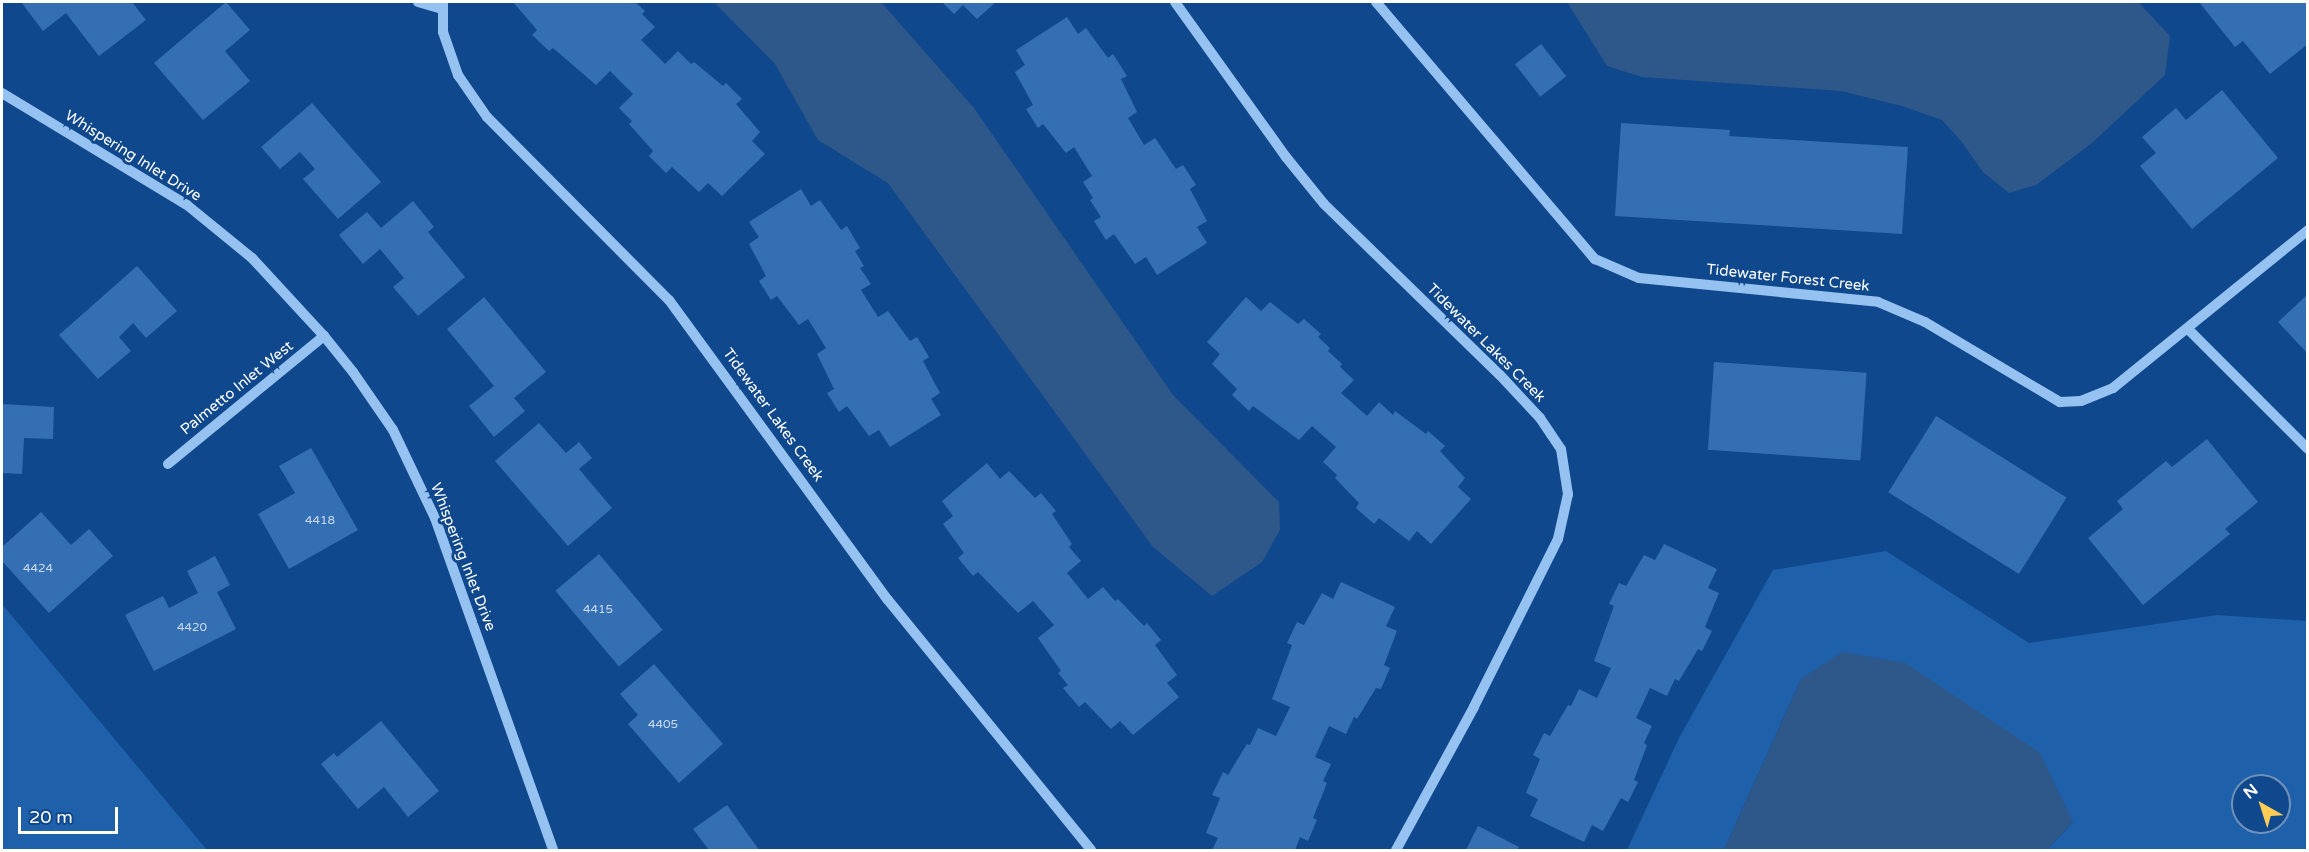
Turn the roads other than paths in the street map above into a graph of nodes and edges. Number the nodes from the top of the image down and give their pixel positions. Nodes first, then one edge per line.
1 (418, 2) edge
2 (1176, 2) edge
3 (1376, 2) edge
4 (443, 5) edge
5 (2, 93) edge
6 (2307, 230) edge
7 (2188, 329) junction
8 (324, 336) junction
9 (2307, 450) edge
10 (168, 464) dead end
11 (553, 850) edge
12 (1091, 850) edge
13 (1396, 850) edge

1 - 4 street
2 - 13 street, Tidewater Lakes Creek
3 - 7 street, Tidewater Forest Creek
4 - 12 street, Tidewater Lakes Creek
5 - 8 street, Whispering Inlet Drive
6 - 7 street, Tidewater Forest Creek
7 - 9 street
8 - 10 street, Palmetto Inlet West
8 - 11 street, Whispering Inlet Drive

